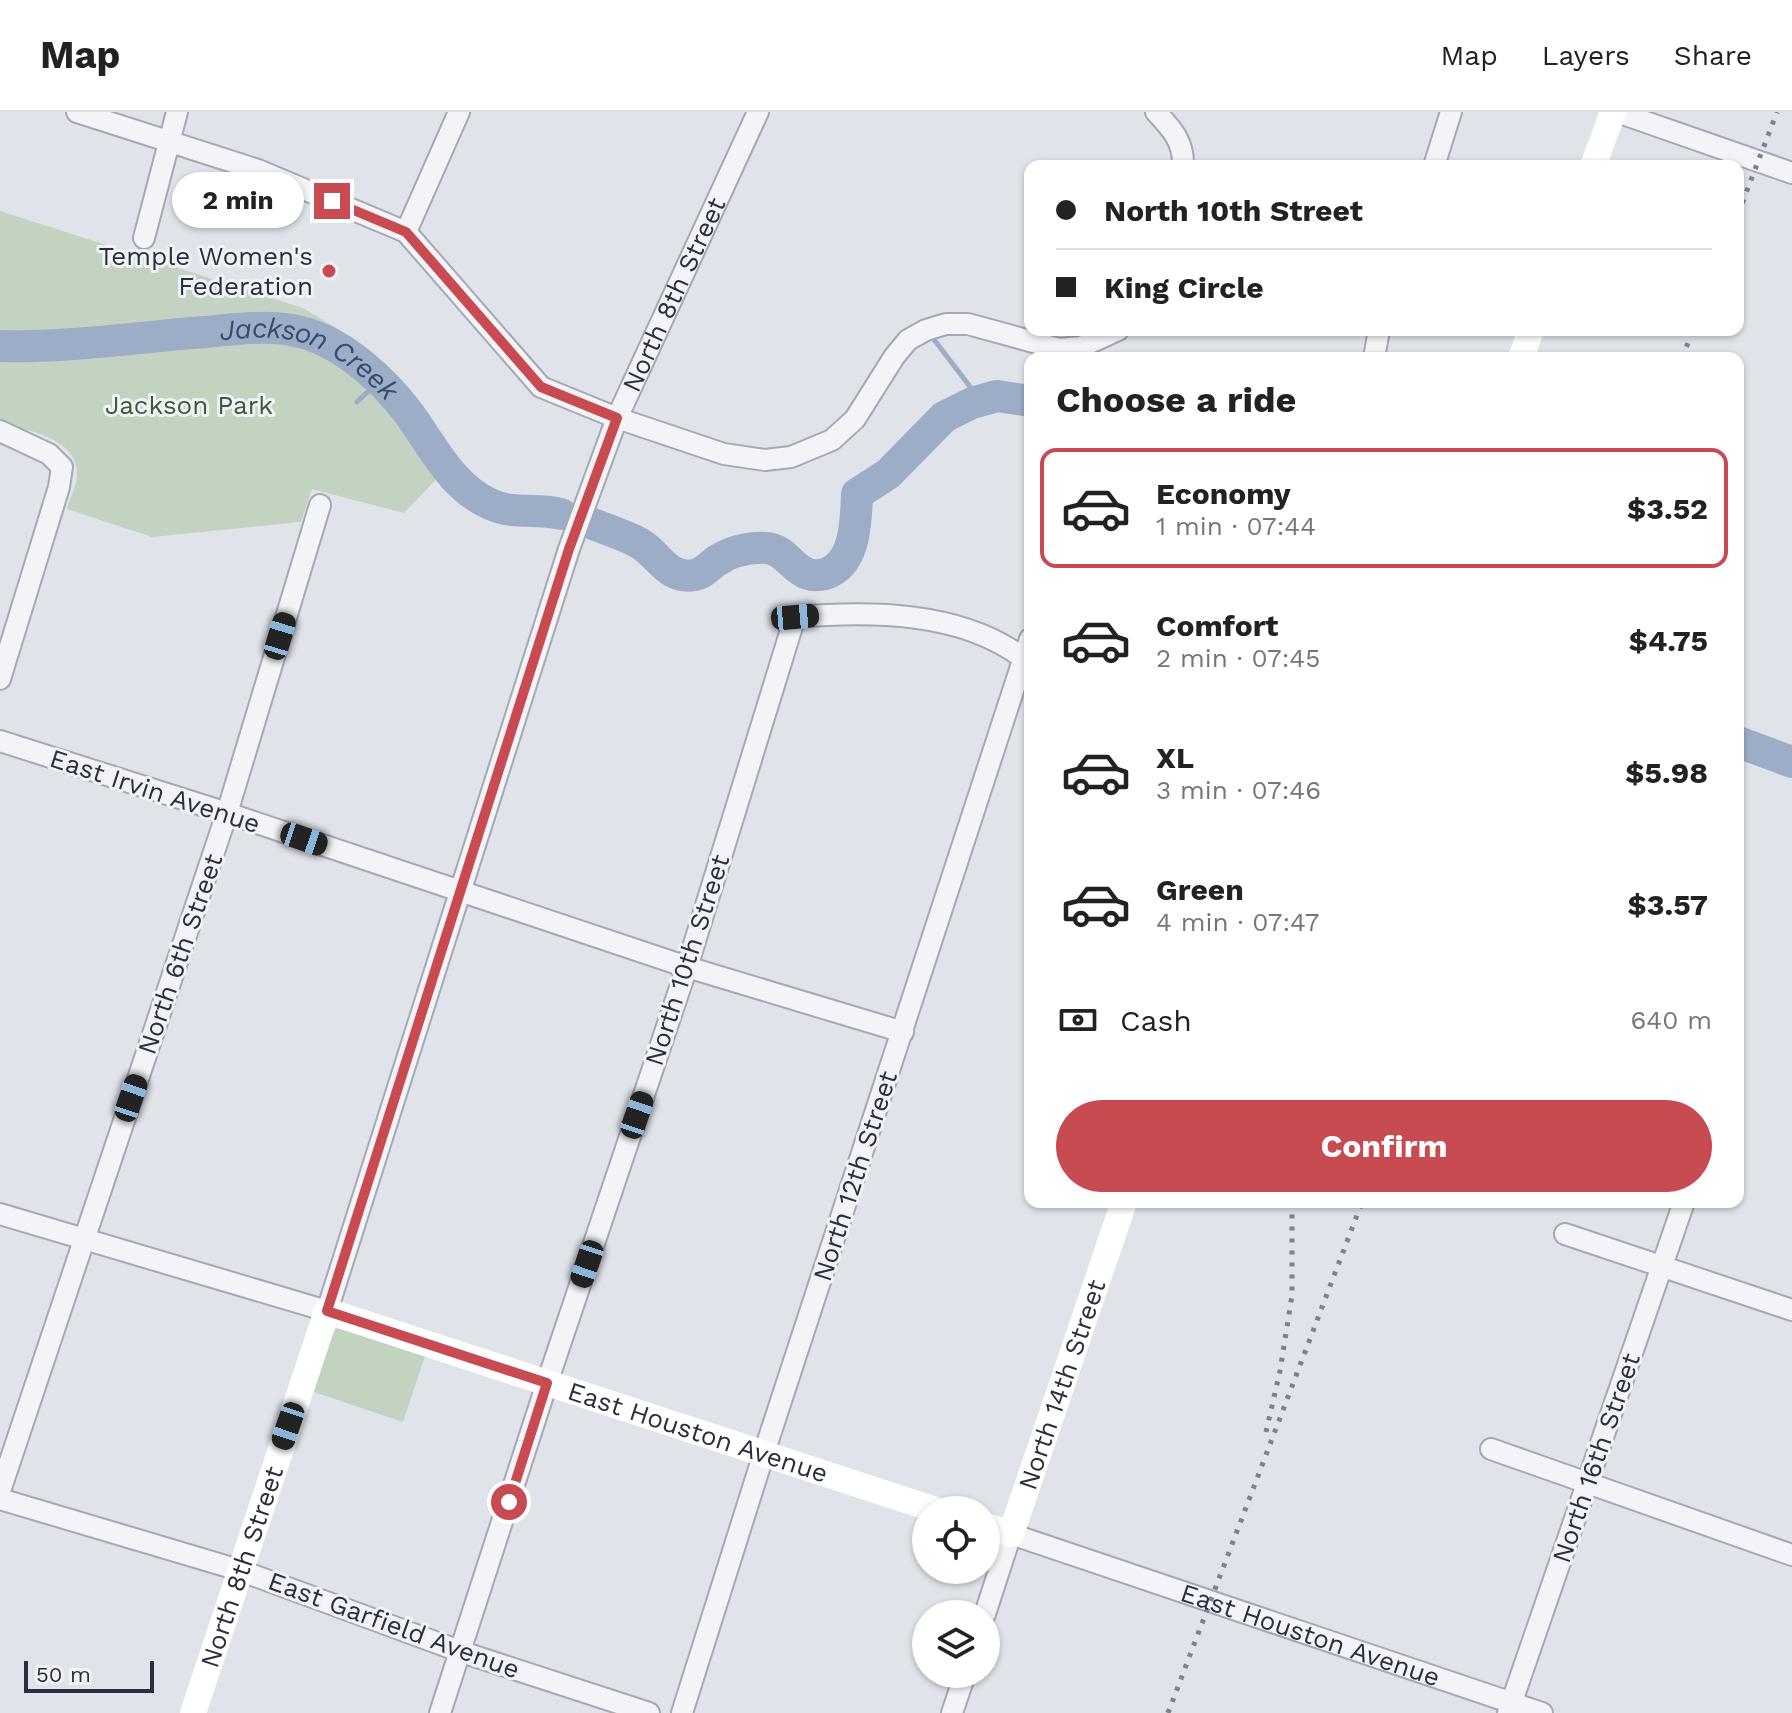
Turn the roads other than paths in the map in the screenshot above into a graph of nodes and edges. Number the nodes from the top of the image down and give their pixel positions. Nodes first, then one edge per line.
1 (77, 112) edge
2 (177, 112) edge
3 (459, 112) edge
4 (758, 112) edge
5 (1156, 112) edge
6 (1451, 112) edge
7 (1615, 112) edge
8 (168, 141) junction
9 (1183, 160) edge
10 (1436, 160) edge
11 (1595, 160) edge
12 (1792, 173) edge
13 (406, 232) junction
14 (144, 238) dead end
15 (1105, 336) edge
16 (617, 418) junction
17 (0, 431) edge
18 (320, 505) dead end
19 (1024, 648) edge
20 (1024, 658) edge
21 (0, 679) edge
22 (0, 741) edge
23 (227, 813) junction
24 (460, 892) junction
25 (687, 967) junction
26 (903, 1032) junction
27 (1122, 1208) edge
28 (1682, 1208) edge
29 (0, 1214) edge
30 (1565, 1234) dead end
31 (83, 1241) junction
32 (1663, 1267) junction
33 (1792, 1310) edge
34 (327, 1311) junction
35 (547, 1383) junction
36 (1491, 1449) dead end
37 (764, 1453) junction
38 (1587, 1483) junction
39 (0, 1491) edge
40 (0, 1499) edge
41 (912, 1502) edge
42 (1000, 1525) edge
43 (1000, 1531) edge
44 (1792, 1555) edge
45 (239, 1570) junction
46 (462, 1652) junction
47 (960, 1688) edge
48 (1510, 1708) edge
49 (193, 1713) edge
50 (440, 1713) edge
51 (649, 1713) edge
52 (682, 1713) edge
53 (952, 1713) edge
54 (1542, 1713) edge

1 - 8 street
2 - 8 street
3 - 13 street
4 - 16 street, North 8th Street
5 - 9 street
6 - 10 street
7 - 11 street
7 - 12 street
8 - 13 street
8 - 14 street
13 - 16 street
15 - 16 street
16 - 24 street, North 8th Street
17 - 21 street
18 - 23 street, North 6th Street
19 - 25 street, North 10th Street
20 - 26 street, North 12th Street
22 - 23 street, East Irvin Avenue
23 - 24 street, East Irvin Avenue
23 - 31 street, North 6th Street
24 - 25 street, East Irvin Avenue
24 - 34 street, North 8th Street
25 - 26 street, East Irvin Avenue
25 - 35 street, North 10th Street
26 - 37 street, North 12th Street
27 - 42 street, North 14th Street
28 - 32 street, North 16th Street
29 - 31 street, East Houston Avenue
30 - 32 street
31 - 34 street, East Houston Avenue
31 - 39 street, North 6th Street
32 - 33 street
32 - 38 street, North 16th Street
34 - 35 street, East Houston Avenue
34 - 45 street, North 8th Street
35 - 37 street, East Houston Avenue
35 - 46 street, North 10th Street
36 - 38 street
37 - 41 street, East Houston Avenue
37 - 52 street, North 12th Street
38 - 44 street
38 - 48 street, North 16th Street
40 - 45 street, East Garfield Avenue
43 - 48 street, East Houston Avenue
45 - 46 street, East Garfield Avenue
45 - 49 street, North 8th Street
46 - 50 street, North 10th Street
46 - 51 street, East Garfield Avenue
47 - 53 street
48 - 54 street, East Houston Avenue

